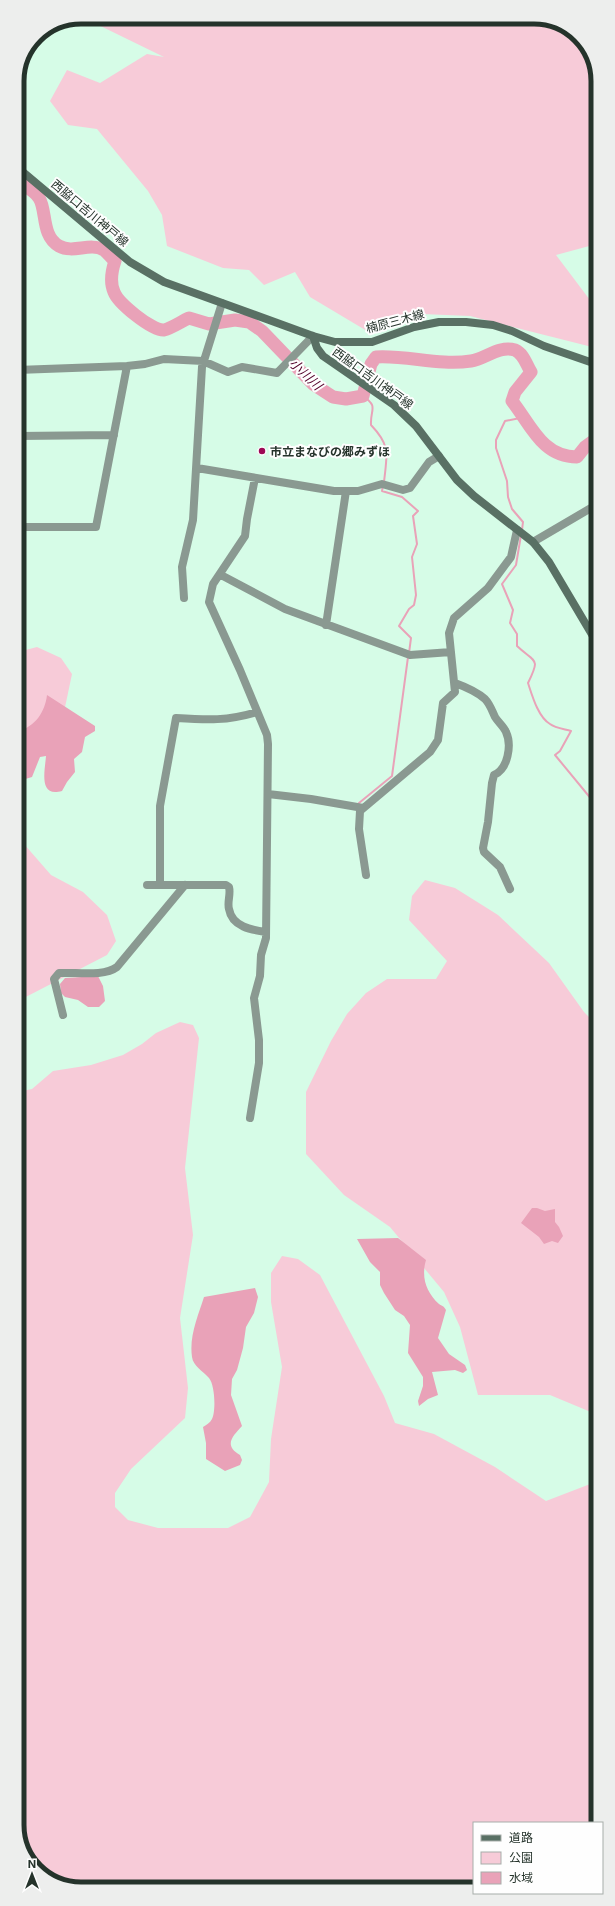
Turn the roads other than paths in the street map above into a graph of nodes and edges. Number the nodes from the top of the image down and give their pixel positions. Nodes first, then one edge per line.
1 (24, 173) edge
2 (222, 303) junction
3 (313, 336) junction
4 (203, 361) junction
5 (591, 362) edge
6 (127, 366) junction
7 (24, 370) edge
8 (114, 435) junction
9 (24, 436) edge
10 (439, 456) junction
11 (197, 468) junction
12 (255, 478) junction
13 (346, 491) junction
14 (591, 508) edge
15 (24, 527) edge
16 (517, 530) junction
17 (533, 542) junction
18 (221, 575) junction
19 (184, 598) dead end
20 (326, 625) junction
21 (591, 633) edge
22 (451, 652) junction
23 (455, 684) junction
24 (258, 712) junction
25 (268, 794) junction
26 (363, 808) junction
27 (366, 875) dead end
28 (147, 885) dead end
29 (160, 885) junction
30 (185, 885) junction
31 (510, 889) dead end
32 (266, 932) junction
33 (63, 1015) dead end
34 (250, 1118) dead end

1 - 2 main road, 西脇口吉川神戸線
2 - 3 main road, 西脇口吉川神戸線
2 - 4 street
3 - 4 street
3 - 5 main road, 楠原三木線
3 - 10 main road, 西脇口吉川神戸線
4 - 6 street
4 - 11 street
6 - 7 street
6 - 8 street
8 - 9 street
8 - 15 street
10 - 13 street
10 - 16 main road, 西脇口吉川神戸線
11 - 12 street
11 - 19 street
12 - 13 street
12 - 18 street
13 - 20 street
14 - 17 street
16 - 17 main road, 西脇口吉川神戸線
16 - 22 street
17 - 21 main road, 西脇口吉川神戸線
18 - 20 street
18 - 24 street
20 - 22 street
22 - 23 street
23 - 26 street
23 - 31 street
24 - 25 street
24 - 29 street
25 - 26 street
25 - 32 street
26 - 27 street
28 - 29 street
29 - 30 street
30 - 32 street
30 - 33 street
32 - 34 street

